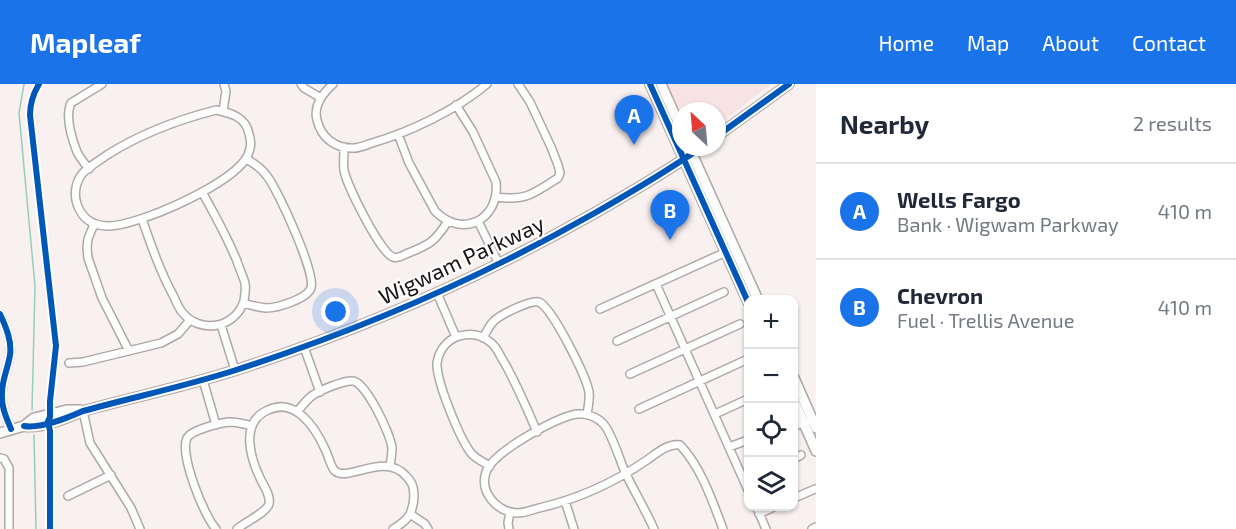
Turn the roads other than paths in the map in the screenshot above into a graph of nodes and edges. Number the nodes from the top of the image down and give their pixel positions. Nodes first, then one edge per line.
1 (102, 84) edge
2 (224, 84) edge
3 (301, 84) edge
4 (333, 84) edge
5 (487, 84) edge
6 (518, 84) edge
7 (650, 84) edge
8 (661, 84) edge
9 (789, 84) edge
10 (321, 98) junction
11 (456, 105) junction
12 (672, 109) edge
13 (223, 111) junction
14 (672, 124) edge
15 (726, 130) edge
16 (398, 134) junction
17 (344, 147) junction
18 (684, 156) edge
19 (689, 156) edge
20 (689, 156) edge
21 (246, 159) junction
22 (89, 169) junction
23 (202, 192) junction
24 (496, 197) junction
25 (142, 219) junction
26 (448, 221) junction
27 (478, 221) junction
28 (94, 224) junction
29 (726, 252) junction
30 (499, 264) junction
31 (740, 271) junction
32 (656, 284) junction
33 (724, 292) dead end
34 (437, 293) junction
35 (746, 295) edge
36 (755, 295) edge
37 (243, 303) junction
38 (600, 309) dead end
39 (0, 314) edge
40 (671, 316) junction
41 (190, 320) junction
42 (740, 324) dead end
43 (221, 325) junction
44 (456, 337) junction
45 (483, 338) junction
46 (617, 341) dead end
47 (304, 347) junction
48 (685, 348) junction
49 (129, 351) junction
50 (744, 361) edge
51 (69, 363) dead end
52 (235, 370) junction
53 (630, 374) dead end
54 (203, 380) junction
55 (700, 381) junction
56 (320, 392) junction
57 (798, 393) edge
58 (744, 401) edge
59 (795, 403) edge
60 (639, 409) dead end
61 (83, 411) junction
62 (297, 412) junction
63 (715, 414) junction
64 (587, 415) junction
65 (806, 424) edge
66 (216, 425) junction
67 (252, 426) junction
68 (11, 429) junction
69 (537, 432) junction
70 (0, 433) edge
71 (744, 441) edge
72 (729, 447) junction
73 (816, 451) edge
74 (2, 459) edge
75 (390, 466) junction
76 (490, 466) junction
77 (626, 473) junction
78 (111, 475) junction
79 (744, 475) edge
80 (815, 489) edge
81 (9, 496) junction
82 (68, 496) dead end
83 (798, 496) edge
84 (0, 497) edge
85 (565, 501) junction
86 (758, 511) edge
87 (510, 512) junction
88 (410, 514) junction
89 (816, 527) edge
90 (9, 529) edge
91 (140, 529) edge
92 (216, 529) edge
93 (237, 529) edge
94 (393, 529) edge
95 (428, 529) edge
96 (509, 529) edge
97 (574, 529) edge
98 (654, 529) edge
99 (723, 529) edge
100 (766, 529) edge
101 (812, 529) edge

1 - 22 street
2 - 13 street
3 - 10 street
4 - 10 street
5 - 11 street
6 - 24 street
7 - 14 main road
8 - 12 main road
9 - 15 main road
10 - 17 street
11 - 16 street
11 - 24 street
13 - 21 street
13 - 22 street
16 - 17 street
16 - 26 street
17 - 26 street
18 - 30 main road, Wigwam Parkway
19 - 29 main road
20 - 31 main road
21 - 23 street
21 - 37 street
22 - 28 street
23 - 25 street
23 - 37 street
24 - 27 street
25 - 28 street
25 - 41 street
26 - 27 street
27 - 30 street
28 - 49 street
29 - 31 main road
29 - 32 street
30 - 34 main road, Wigwam Parkway
31 - 35 main road
31 - 36 main road
32 - 38 street
32 - 40 street
33 - 40 street
34 - 44 street
34 - 47 main road, Wigwam Parkway
37 - 43 street
39 - 68 street
40 - 46 street
40 - 48 street
41 - 43 street
41 - 49 street
42 - 48 street
43 - 52 street
44 - 45 street
44 - 76 street
45 - 64 street
45 - 69 street
47 - 52 main road, Wigwam Parkway
47 - 56 street
48 - 53 street
48 - 55 street
49 - 51 street
50 - 55 street
52 - 54 main road, Wigwam Parkway
54 - 61 main road, Wigwam Parkway
54 - 66 street
55 - 60 street
55 - 63 street
56 - 62 street
56 - 75 street
57 - 65 main road
58 - 63 street
59 - 65 main road
61 - 68 main road, Wigwam Parkway
61 - 78 street
62 - 67 street
62 - 75 street
63 - 72 street
64 - 69 street
64 - 77 street
65 - 73 main road
66 - 67 street
66 - 92 street
67 - 93 street
68 - 70 main road, Wigwam Parkway
69 - 76 street
71 - 72 street
72 - 79 street
74 - 81 street
75 - 88 street
76 - 87 street
77 - 85 street
77 - 98 street
77 - 99 street
78 - 82 street
78 - 91 street
80 - 83 street
81 - 84 street
81 - 90 street
85 - 87 street
85 - 97 street
86 - 100 street
87 - 96 street
88 - 94 street
88 - 95 street
89 - 101 street

